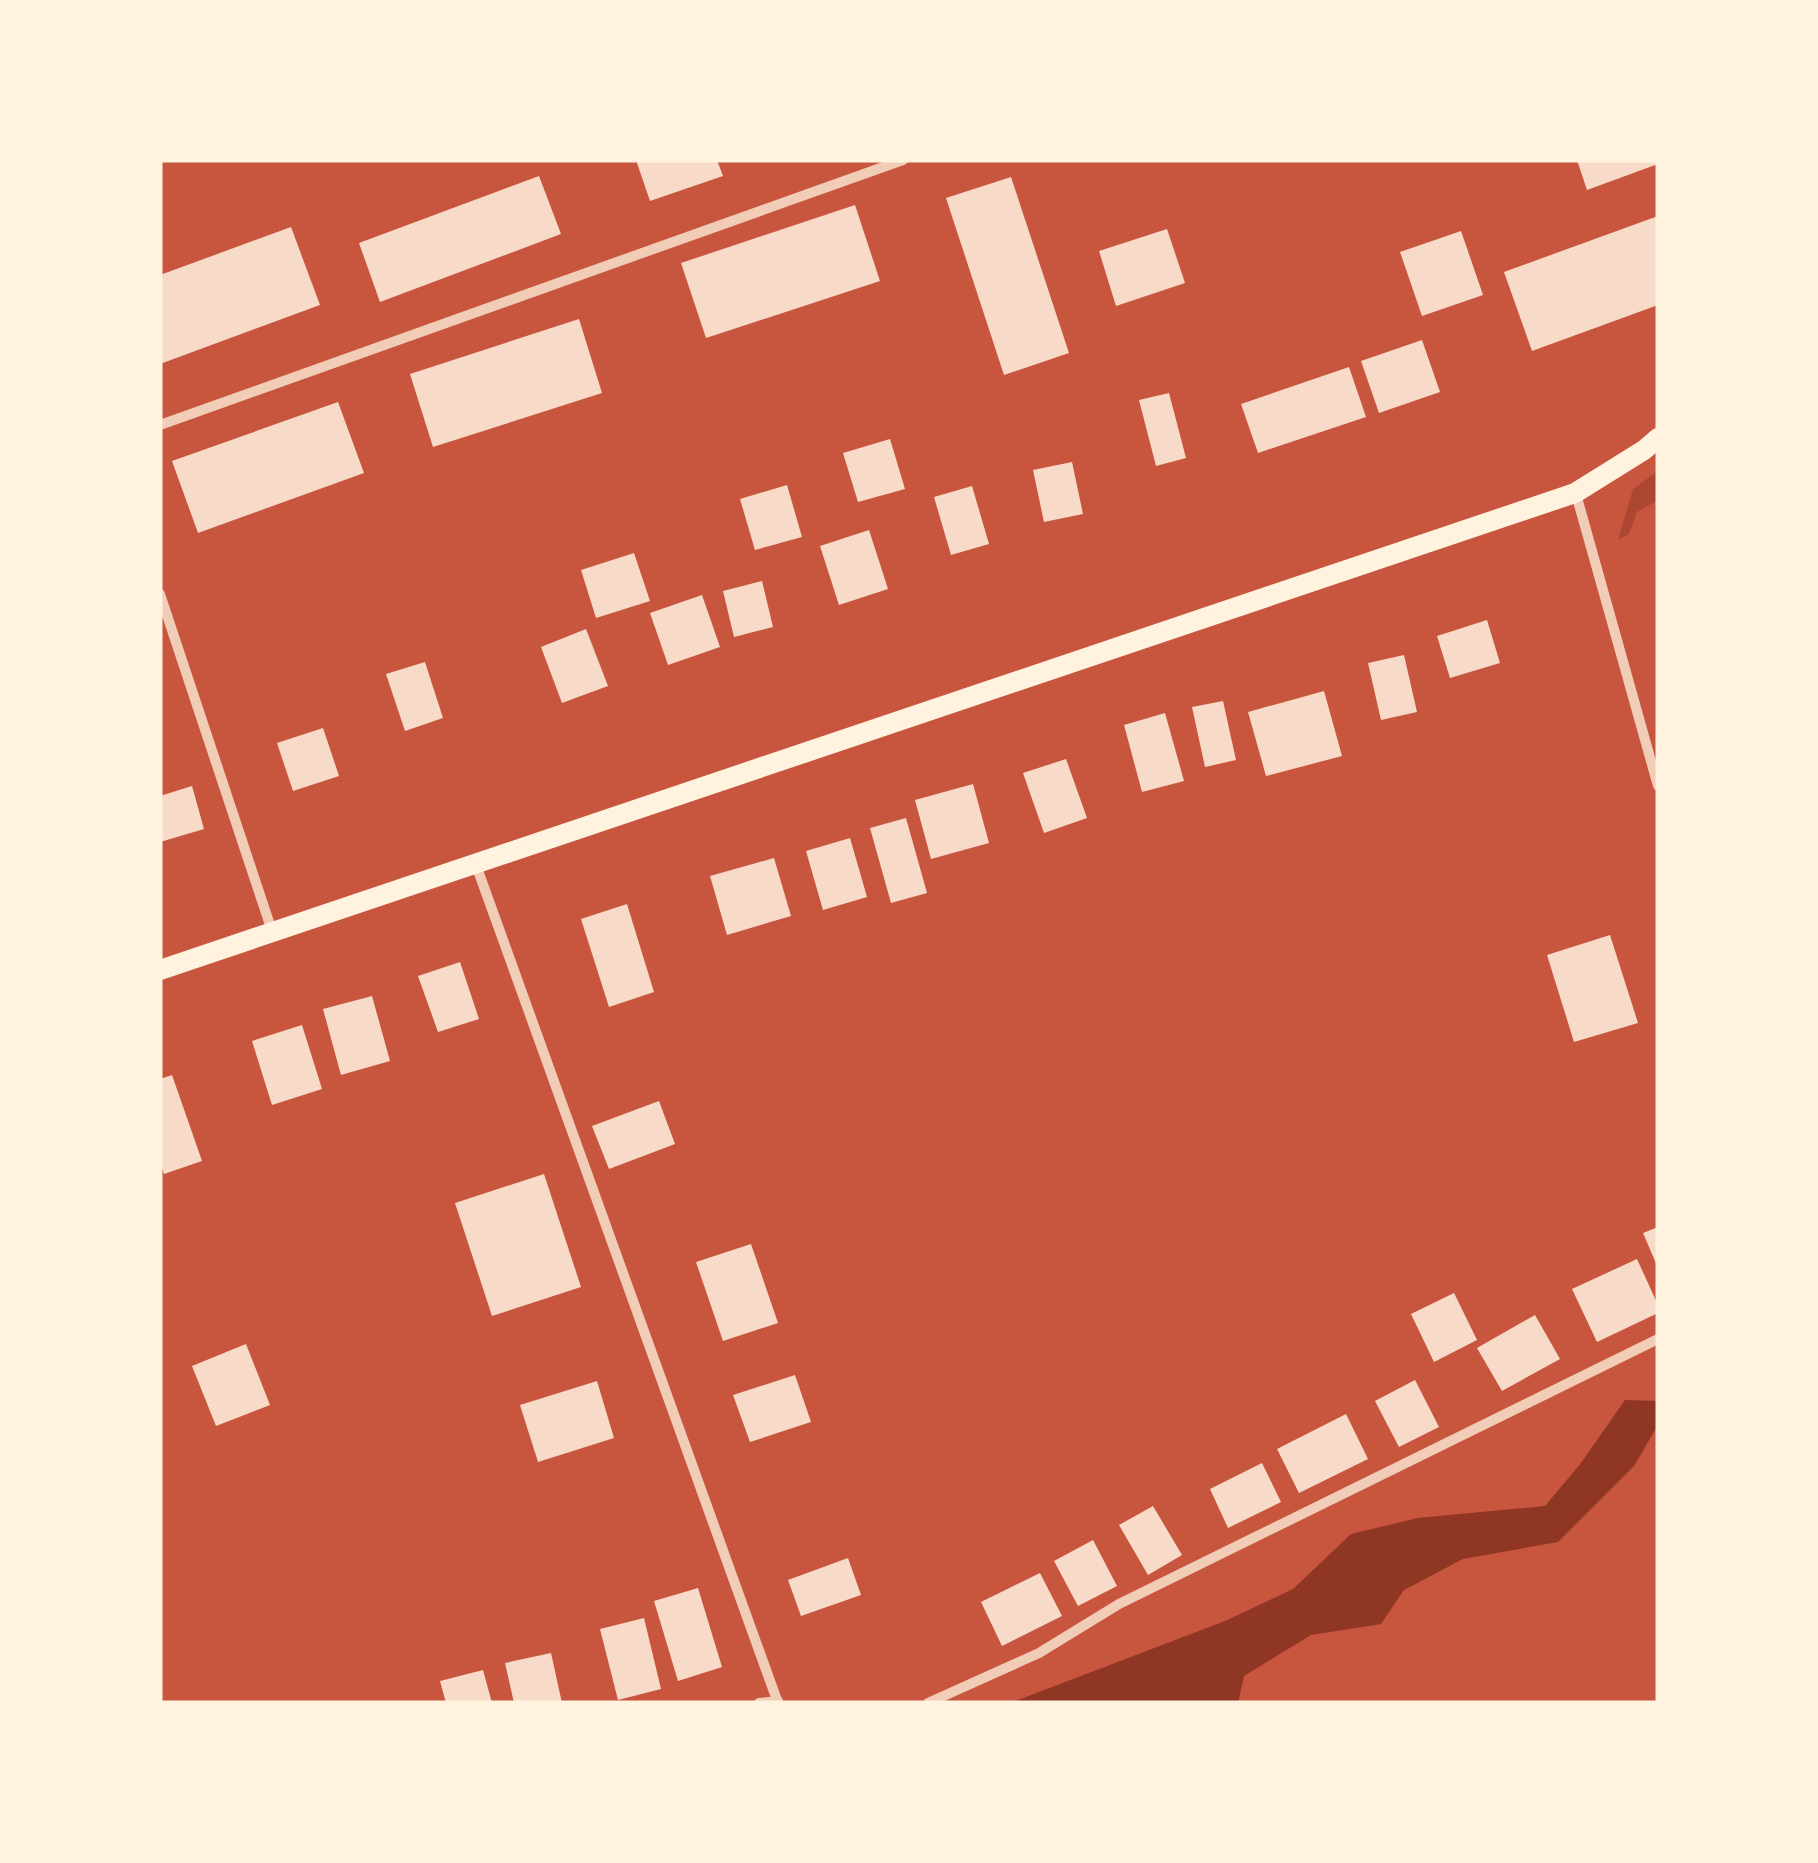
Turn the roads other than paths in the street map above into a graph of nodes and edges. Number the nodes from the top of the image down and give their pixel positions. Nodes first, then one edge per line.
1 (903, 160) edge
2 (160, 425) edge
3 (1658, 438) edge
4 (1575, 493) junction
5 (160, 594) edge
6 (1658, 786) edge
7 (476, 865) junction
8 (272, 931) junction
9 (160, 970) edge
10 (1658, 1339) edge
11 (778, 1702) edge
12 (758, 1703) edge
13 (928, 1703) edge

1 - 2 street
3 - 4 main road
4 - 6 street
4 - 7 main road
5 - 8 street
7 - 8 main road
7 - 11 street
8 - 9 main road
10 - 13 street
11 - 12 street

